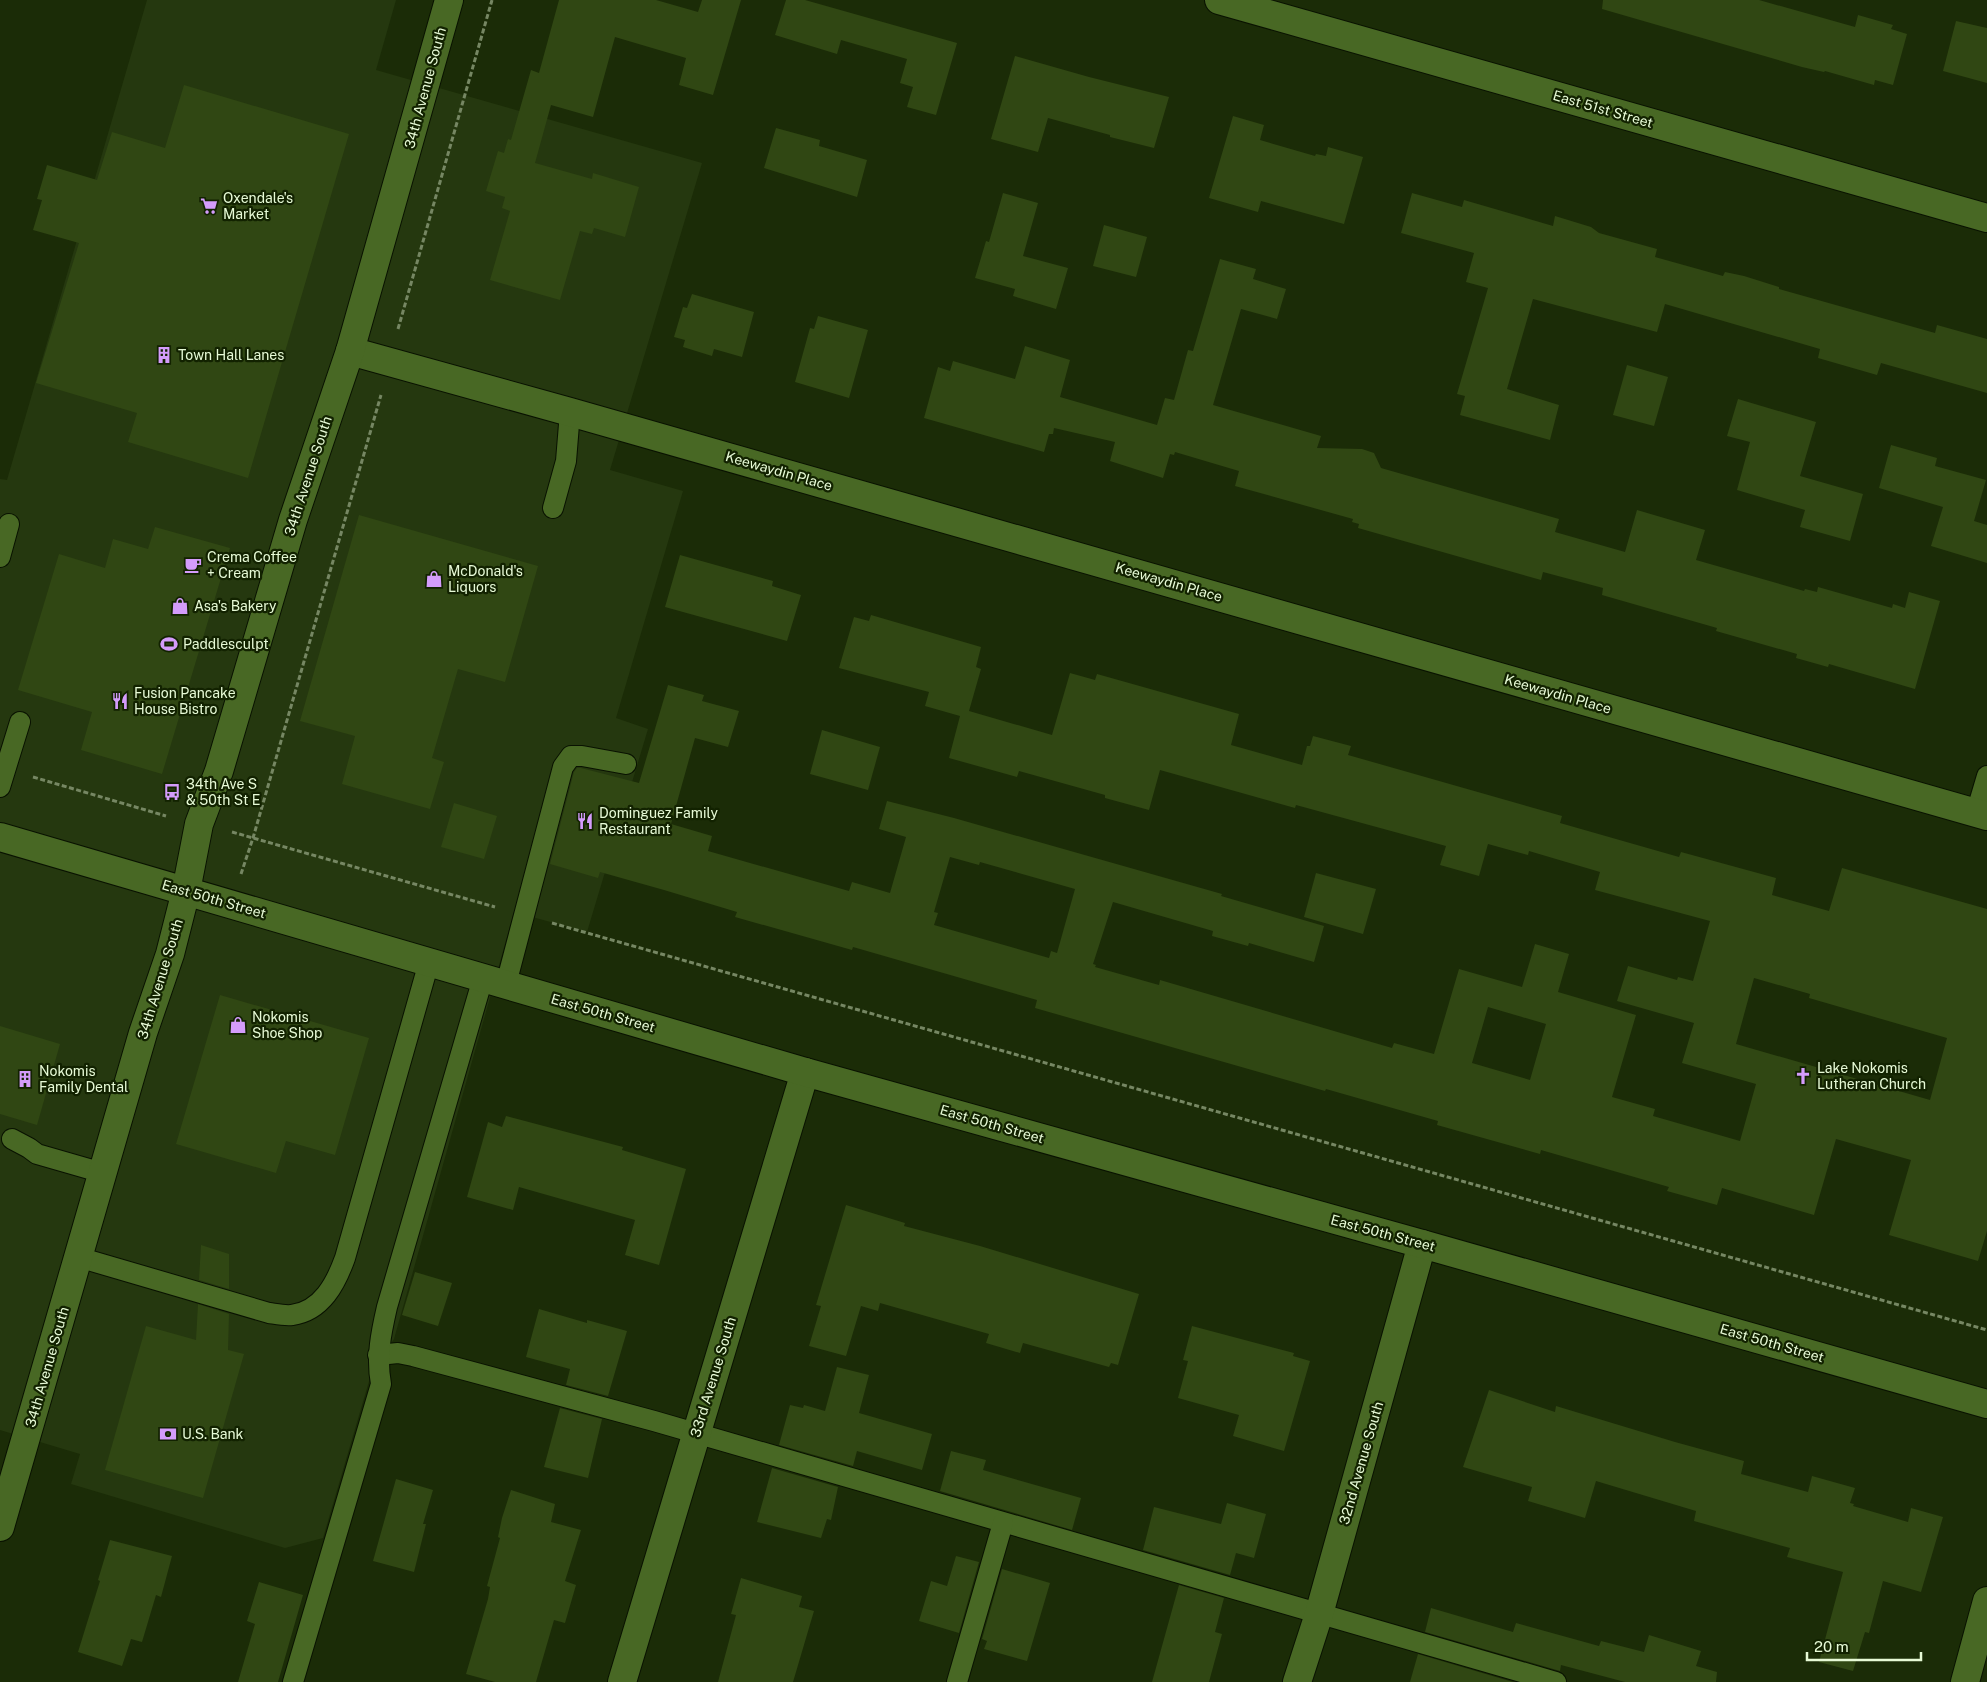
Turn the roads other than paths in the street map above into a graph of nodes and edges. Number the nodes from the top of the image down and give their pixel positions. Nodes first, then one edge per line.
1 (449, 0) edge
2 (1219, 0) edge
3 (1987, 218) edge
4 (350, 351) junction
5 (570, 412) junction
6 (553, 508) dead end
7 (9, 524) dead end
8 (0, 557) edge
9 (20, 722) dead end
10 (626, 764) dead end
11 (1987, 776) edge
12 (3, 778) edge
13 (1981, 814) edge
14 (0, 837) edge
15 (186, 891) junction
16 (429, 962) junction
17 (495, 981) junction
18 (805, 1072) junction
19 (12, 1139) dead end
20 (103, 1173) junction
21 (1422, 1244) junction
22 (78, 1257) junction
23 (378, 1355) junction
24 (1987, 1404) edge
25 (696, 1433) junction
26 (1003, 1522) junction
27 (0, 1527) edge
28 (1987, 1601) edge
29 (1319, 1614) junction
30 (293, 1682) edge
31 (622, 1682) edge
32 (956, 1682) edge
33 (1297, 1682) edge
34 (1556, 1682) edge
35 (1965, 1682) edge

1 - 4 street, 34th Avenue South
2 - 3 street, East 51st Street
4 - 5 street, Keewaydin Place
4 - 15 street, 34th Avenue South
5 - 6 lane
5 - 13 street, Keewaydin Place
7 - 8 lane
9 - 12 lane
10 - 17 lane
11 - 13 lane
14 - 15 street, East 50th Street
15 - 16 street, East 50th Street
15 - 20 street, 34th Avenue South
16 - 17 street, East 50th Street
16 - 22 lane
17 - 18 street, East 50th Street
17 - 23 lane
18 - 21 street, East 50th Street
18 - 25 street, 33rd Avenue South
19 - 20 lane
20 - 22 street, 34th Avenue South
21 - 24 street, East 50th Street
21 - 29 street, 32nd Avenue South
22 - 27 street, 34th Avenue South
23 - 25 lane
23 - 30 lane
25 - 26 lane
25 - 31 street, 33rd Avenue South
26 - 29 lane
26 - 32 lane
28 - 35 street
29 - 33 street, 32nd Avenue South
29 - 34 lane

